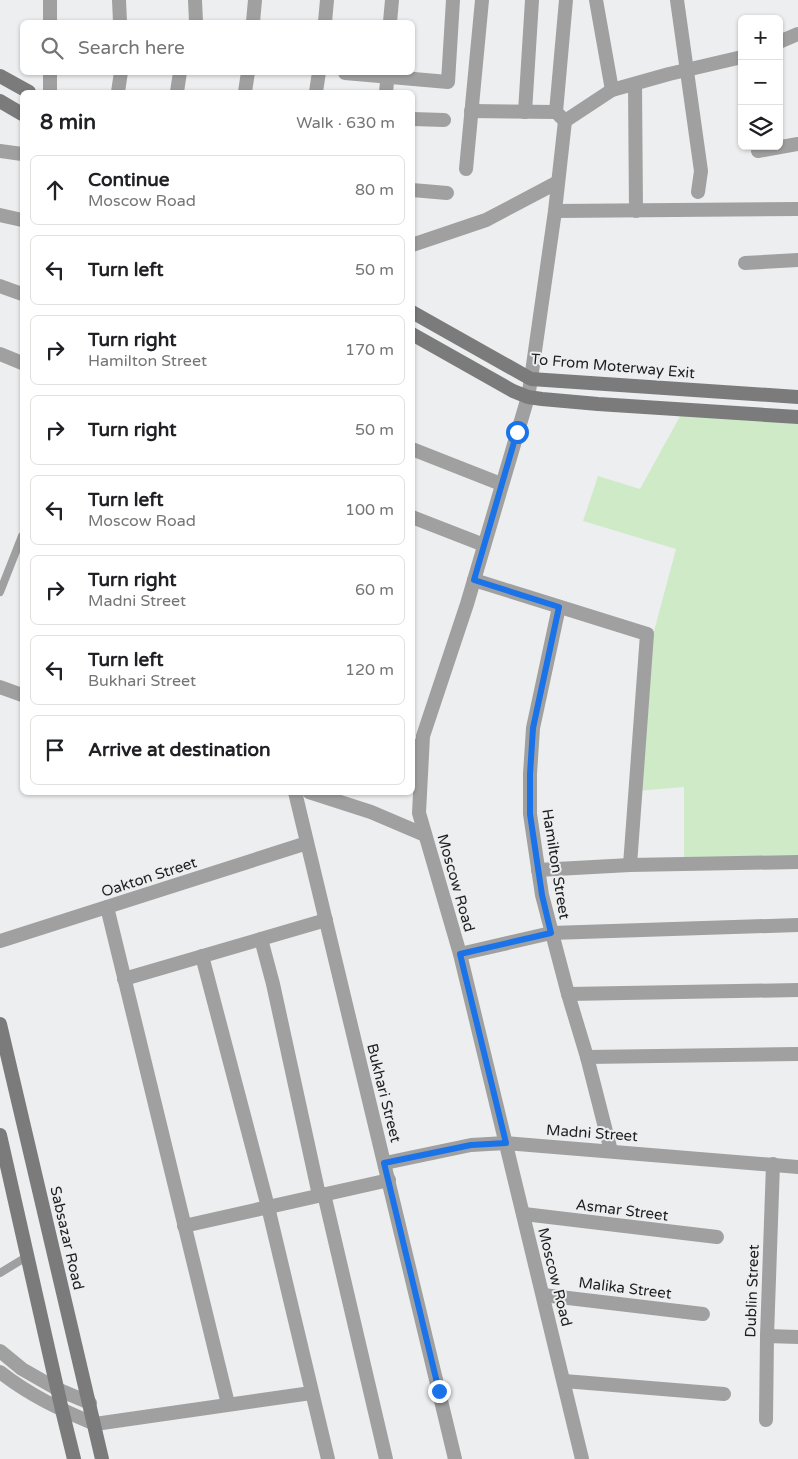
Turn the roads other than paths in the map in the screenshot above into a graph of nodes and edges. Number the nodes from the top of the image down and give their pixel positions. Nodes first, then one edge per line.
1 (50, 0) edge
2 (119, 0) edge
3 (195, 0) edge
4 (255, 0) edge
5 (327, 0) edge
6 (392, 0) edge
7 (453, 0) edge
8 (482, 0) edge
9 (532, 0) edge
10 (566, 0) edge
11 (596, 0) edge
12 (676, 0) edge
13 (50, 20) edge
14 (120, 20) edge
15 (196, 20) edge
16 (253, 20) edge
17 (325, 20) edge
18 (390, 20) edge
19 (798, 34) edge
20 (783, 40) edge
21 (738, 58) edge
22 (687, 70) junction
23 (50, 75) edge
24 (121, 75) edge
25 (180, 75) edge
26 (248, 75) edge
27 (319, 75) edge
28 (388, 75) edge
29 (0, 76) edge
30 (635, 84) junction
31 (25, 90) edge
32 (50, 90) edge
33 (118, 90) edge
34 (177, 90) edge
35 (246, 90) edge
36 (316, 90) edge
37 (386, 90) edge
38 (612, 90) junction
39 (0, 101) edge
40 (471, 111) junction
41 (525, 112) junction
42 (20, 113) edge
43 (560, 117) junction
44 (415, 119) edge
45 (444, 120) dead end
46 (798, 144) edge
47 (0, 151) edge
48 (758, 151) dead end
49 (20, 154) edge
50 (466, 169) dead end
51 (558, 182) junction
52 (415, 190) edge
53 (698, 192) dead end
54 (447, 193) dead end
55 (798, 209) edge
56 (636, 210) junction
57 (555, 212) junction
58 (0, 215) edge
59 (20, 220) edge
60 (415, 244) edge
61 (798, 260) edge
62 (745, 263) dead end
63 (0, 286) edge
64 (20, 293) edge
65 (415, 314) edge
66 (415, 336) edge
67 (0, 354) edge
68 (20, 362) edge
69 (531, 378) junction
70 (528, 397) junction
71 (798, 397) edge
72 (798, 417) edge
73 (415, 450) edge
74 (501, 484) junction
75 (415, 518) edge
76 (20, 541) edge
77 (484, 545) junction
78 (474, 580) junction
79 (0, 592) edge
80 (559, 607) junction
81 (0, 687) edge
82 (20, 694) edge
83 (418, 747) edge
84 (296, 795) edge
85 (318, 795) edge
86 (425, 835) junction
87 (307, 843) junction
88 (798, 862) edge
89 (630, 865) junction
90 (538, 870) junction
91 (107, 907) junction
92 (326, 920) junction
93 (798, 925) edge
94 (551, 933) junction
95 (262, 939) junction
96 (0, 941) edge
97 (460, 954) junction
98 (202, 956) junction
99 (124, 979) junction
100 (798, 990) edge
101 (568, 994) junction
102 (0, 1024) edge
103 (798, 1054) edge
104 (587, 1056) junction
105 (0, 1135) edge
106 (506, 1143) junction
107 (611, 1151) junction
108 (384, 1163) junction
109 (773, 1164) junction
110 (798, 1166) edge
111 (389, 1180) junction
112 (322, 1195) junction
113 (268, 1207) junction
114 (524, 1214) junction
115 (184, 1226) junction
116 (717, 1237) dead end
117 (28, 1256) junction
118 (0, 1273) edge
119 (544, 1295) junction
120 (703, 1314) dead end
121 (767, 1336) junction
122 (798, 1337) edge
123 (0, 1351) edge
124 (0, 1372) edge
125 (564, 1381) junction
126 (57, 1388) junction
127 (311, 1393) junction
128 (724, 1394) dead end
129 (90, 1403) junction
130 (228, 1404) junction
131 (62, 1410) junction
132 (766, 1420) dead end
133 (95, 1424) junction
134 (74, 1459) edge
135 (102, 1459) edge
136 (328, 1459) edge
137 (386, 1459) edge
138 (455, 1459) edge
139 (582, 1459) edge

1 - 13 street
2 - 14 street
3 - 15 street
4 - 16 street
5 - 17 street
6 - 18 street
7 - 28 street
8 - 40 street
9 - 41 street
10 - 43 street, Moscow Road
11 - 38 street
12 - 22 street
19 - 20 street
21 - 22 street
22 - 30 street
22 - 53 street
23 - 32 street
24 - 33 street
25 - 34 street
26 - 35 street
27 - 36 street
28 - 37 street
29 - 31 main road
30 - 38 street
30 - 56 street
38 - 43 street
39 - 42 main road
40 - 41 street
40 - 50 street
41 - 43 street
43 - 51 street, Moscow Road
44 - 45 street
46 - 48 street
47 - 49 street
51 - 57 street, Moscow Road
51 - 60 street
52 - 54 street
55 - 56 street
56 - 57 street
57 - 69 street, Moscow Road
58 - 59 street
61 - 62 street
63 - 64 street
65 - 69 main road, To From Moterway Exit
66 - 70 main road
67 - 68 street
69 - 70 street, Moscow Road
69 - 71 main road, To From Moterway Exit
70 - 72 main road
70 - 74 street, Moscow Road
73 - 74 street
74 - 77 street, Moscow Road
75 - 77 street
76 - 79 lane
77 - 78 street, Moscow Road
78 - 80 street
78 - 83 street, Moscow Road
80 - 89 street
80 - 90 street, Hamilton Street
81 - 82 street
83 - 86 street, Moscow Road
84 - 87 street, Bukhari Street
85 - 86 street
86 - 97 street, Moscow Road
87 - 91 street, Oakton Street
87 - 92 street, Bukhari Street
88 - 89 street
89 - 90 street
90 - 94 street, Hamilton Street
91 - 96 street, Oakton Street
91 - 99 street
92 - 95 street
92 - 108 street, Bukhari Street
93 - 94 street
94 - 97 street
94 - 101 street, Hamilton Street
95 - 98 street
95 - 112 street
97 - 106 street, Moscow Road
98 - 99 street
98 - 113 street
99 - 115 street
100 - 101 street
101 - 104 street, Hamilton Street
102 - 129 main road, Sabsazar Road
103 - 104 street
104 - 107 street, Hamilton Street
105 - 117 main road
106 - 107 street, Madni Street
106 - 108 street, Madni Street
106 - 114 street, Moscow Road
107 - 109 street, Madni Street
108 - 111 street, Bukhari Street
109 - 110 street, Madni Street
109 - 121 street, Dublin Street
111 - 112 street
111 - 138 street, Bukhari Street
112 - 113 street
112 - 137 street
113 - 115 street
113 - 127 street
114 - 116 street, Asmar Street
114 - 119 street, Moscow Road
115 - 130 street
117 - 118 lane
117 - 126 main road
119 - 120 street, Malika Street
119 - 125 street, Moscow Road
121 - 122 street
121 - 132 street, Dublin Street
123 - 126 street
124 - 131 street
125 - 128 street
125 - 139 street, Moscow Road
126 - 129 street
126 - 131 main road
127 - 130 street
127 - 136 street
129 - 133 main road, Sabsazar Road
130 - 133 street
131 - 133 street
131 - 134 main road
133 - 135 main road, Sabsazar Road

